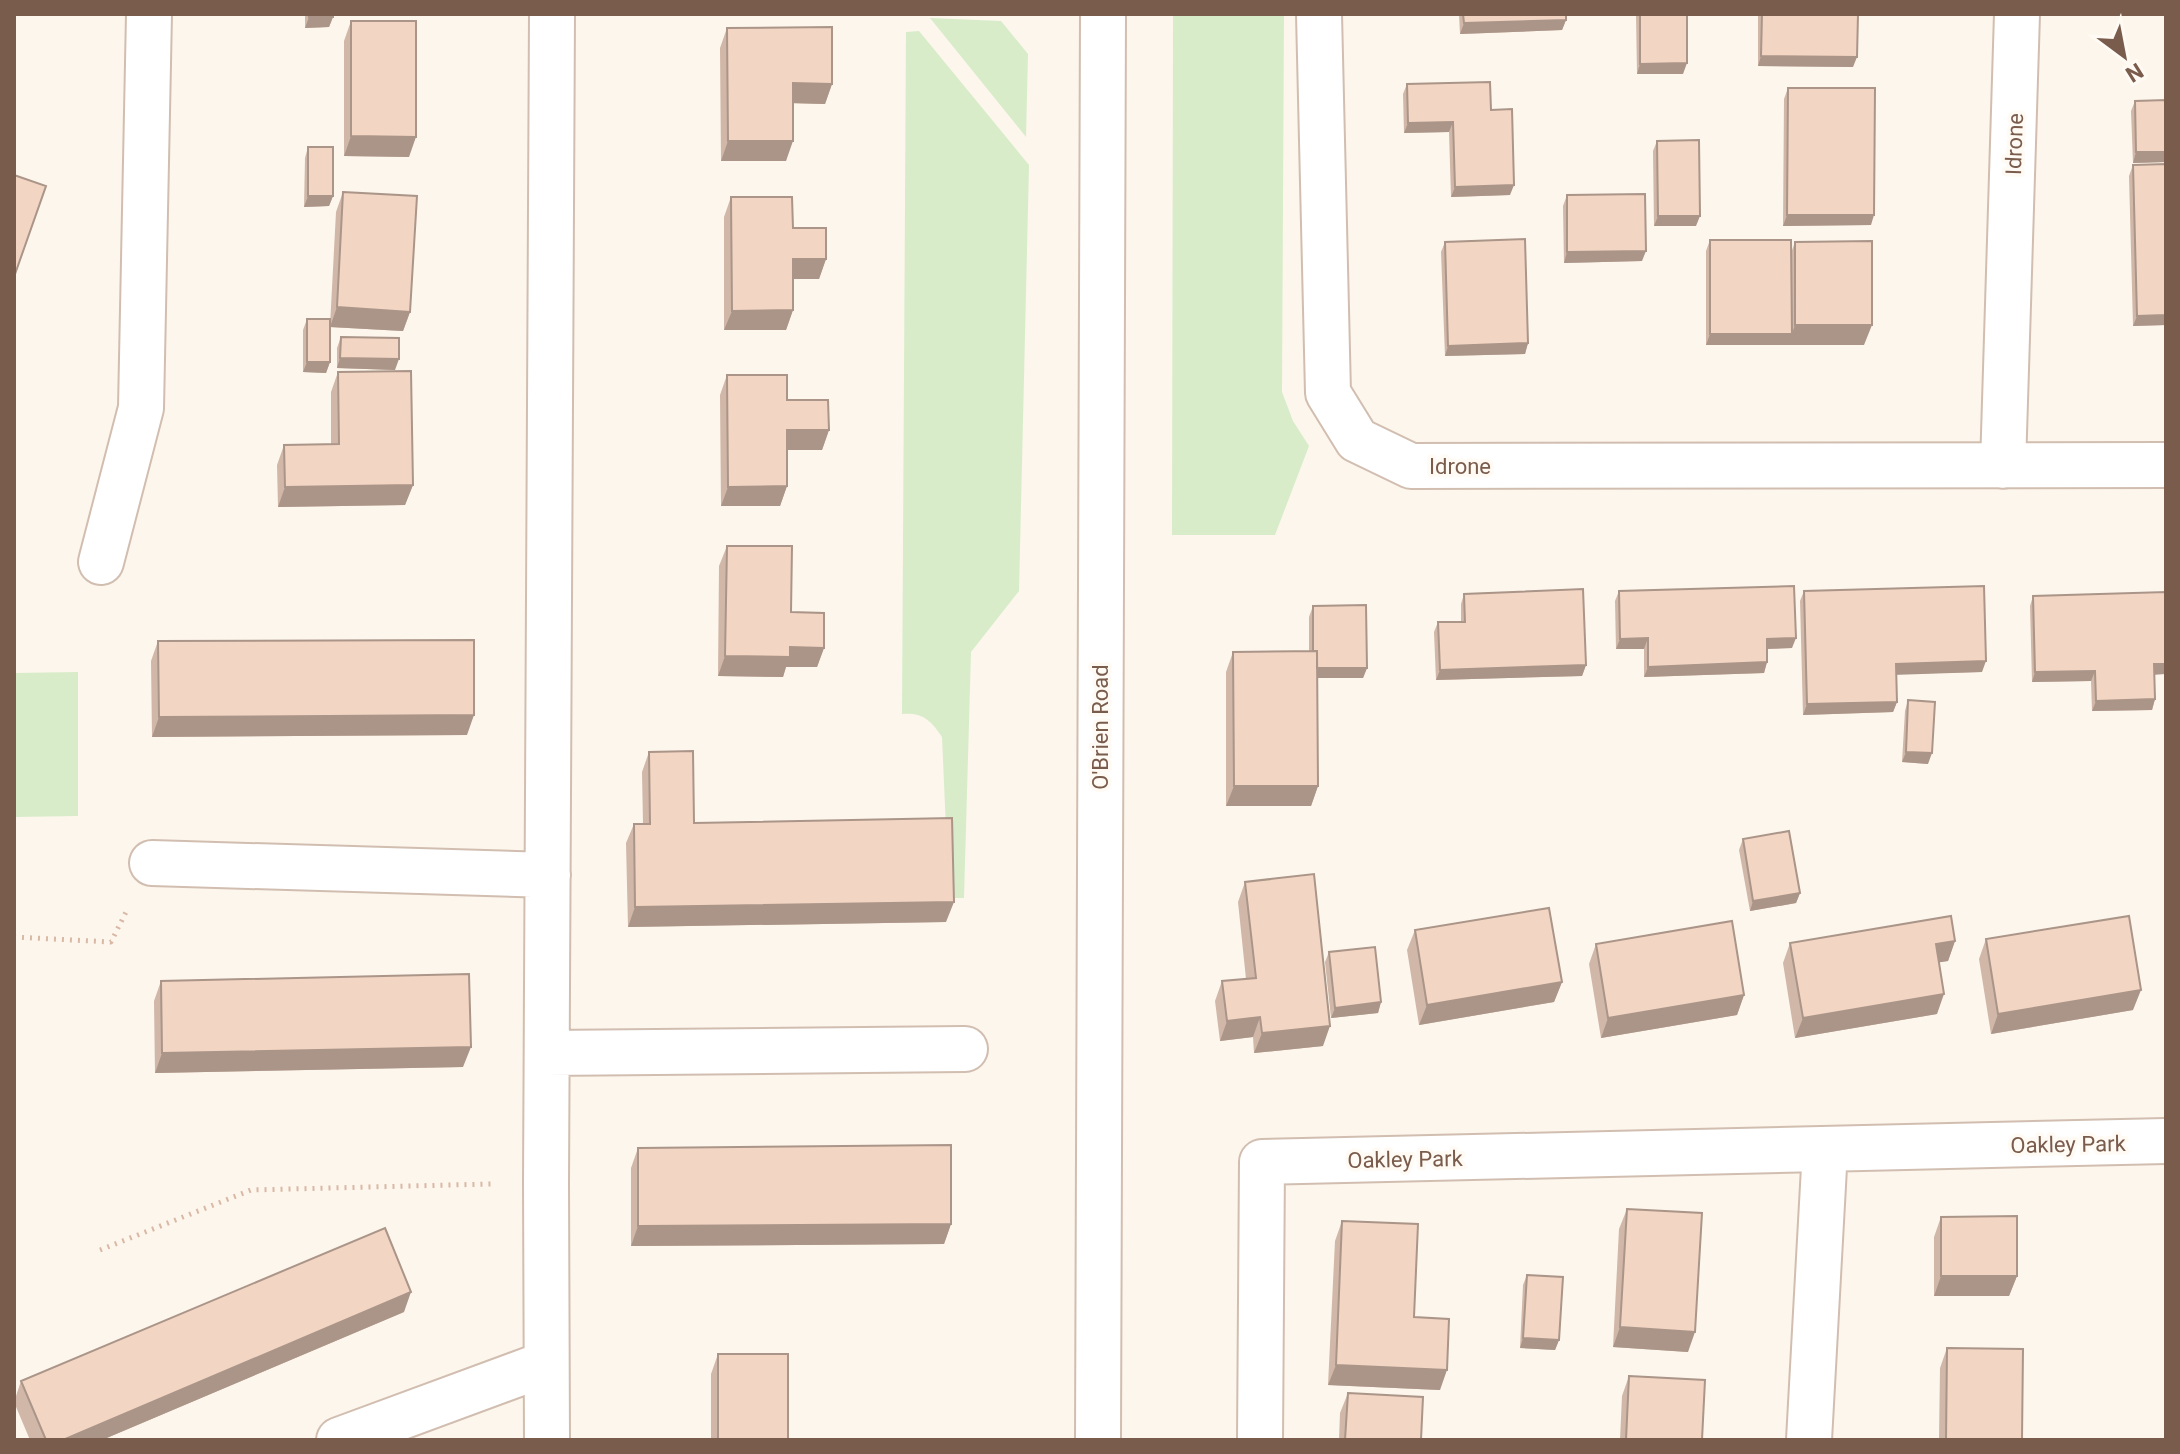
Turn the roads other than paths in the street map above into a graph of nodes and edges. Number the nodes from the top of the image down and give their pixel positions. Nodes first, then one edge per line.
1 (149, 14) edge
2 (552, 14) edge
3 (1103, 14) edge
4 (1319, 14) edge
5 (2017, 14) edge
6 (2166, 465) edge
7 (2003, 466) junction
8 (101, 562) dead end
9 (152, 863) road end
10 (548, 875) junction
11 (965, 1049) dead end
12 (547, 1053) junction
13 (2166, 1141) edge
14 (1825, 1149) junction
15 (545, 1364) junction
16 (339, 1440) edge
17 (547, 1440) edge
18 (1098, 1440) edge
19 (1260, 1440) edge
20 (1809, 1440) edge

1 - 8 street
2 - 10 street
3 - 18 street, O'Brien Road
4 - 7 street, Idrone
5 - 7 street, Idrone
6 - 7 street, Idrone
9 - 10 street
10 - 12 street
11 - 12 street
12 - 15 street
13 - 14 street, Oakley Park
14 - 19 street, Oakley Park
14 - 20 street
15 - 16 street
15 - 17 street

